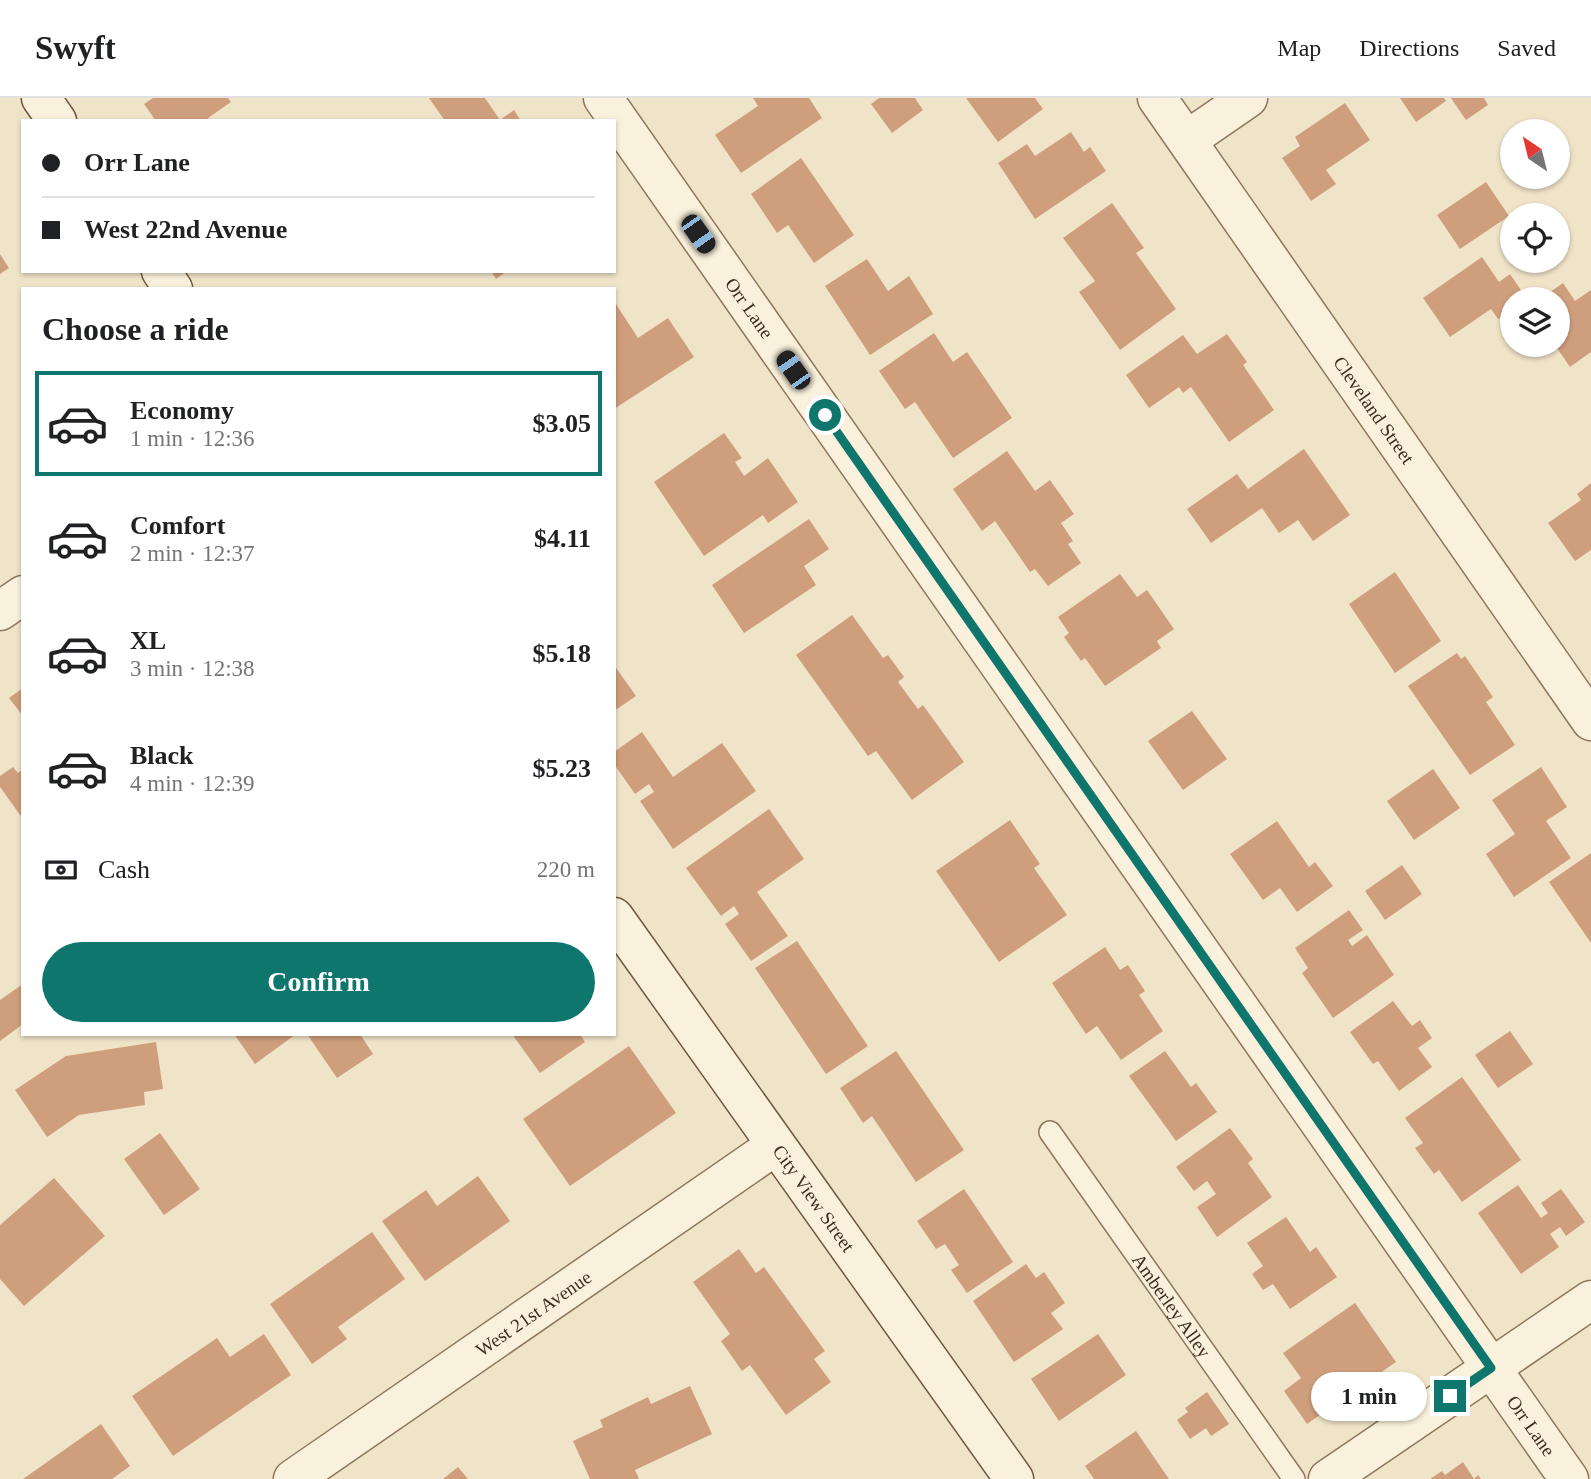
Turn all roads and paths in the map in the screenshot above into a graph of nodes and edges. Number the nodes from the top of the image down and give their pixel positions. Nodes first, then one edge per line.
1 (41, 98) edge
2 (603, 98) edge
3 (1157, 98) edge
4 (1248, 98) edge
5 (56, 119) edge
6 (1187, 140) junction
7 (21, 596) edge
8 (0, 611) edge
9 (1591, 721) edge
10 (616, 920) edge
11 (1050, 1132) dead end
12 (775, 1146) junction
13 (1591, 1300) edge
14 (1491, 1368) junction
15 (293, 1479) edge
16 (1014, 1479) edge
17 (1294, 1479) edge
18 (1328, 1479) edge
19 (1569, 1479) edge

1 - 5 street
2 - 14 street, Orr Lane
3 - 6 street, Cleveland Street
4 - 6 street
6 - 9 street, Cleveland Street
7 - 8 street
10 - 12 street, City View Street
11 - 17 lane, Amberley Alley
12 - 15 street, West 21st Avenue
12 - 16 street, City View Street
13 - 14 street
14 - 18 street
14 - 19 street, Orr Lane

